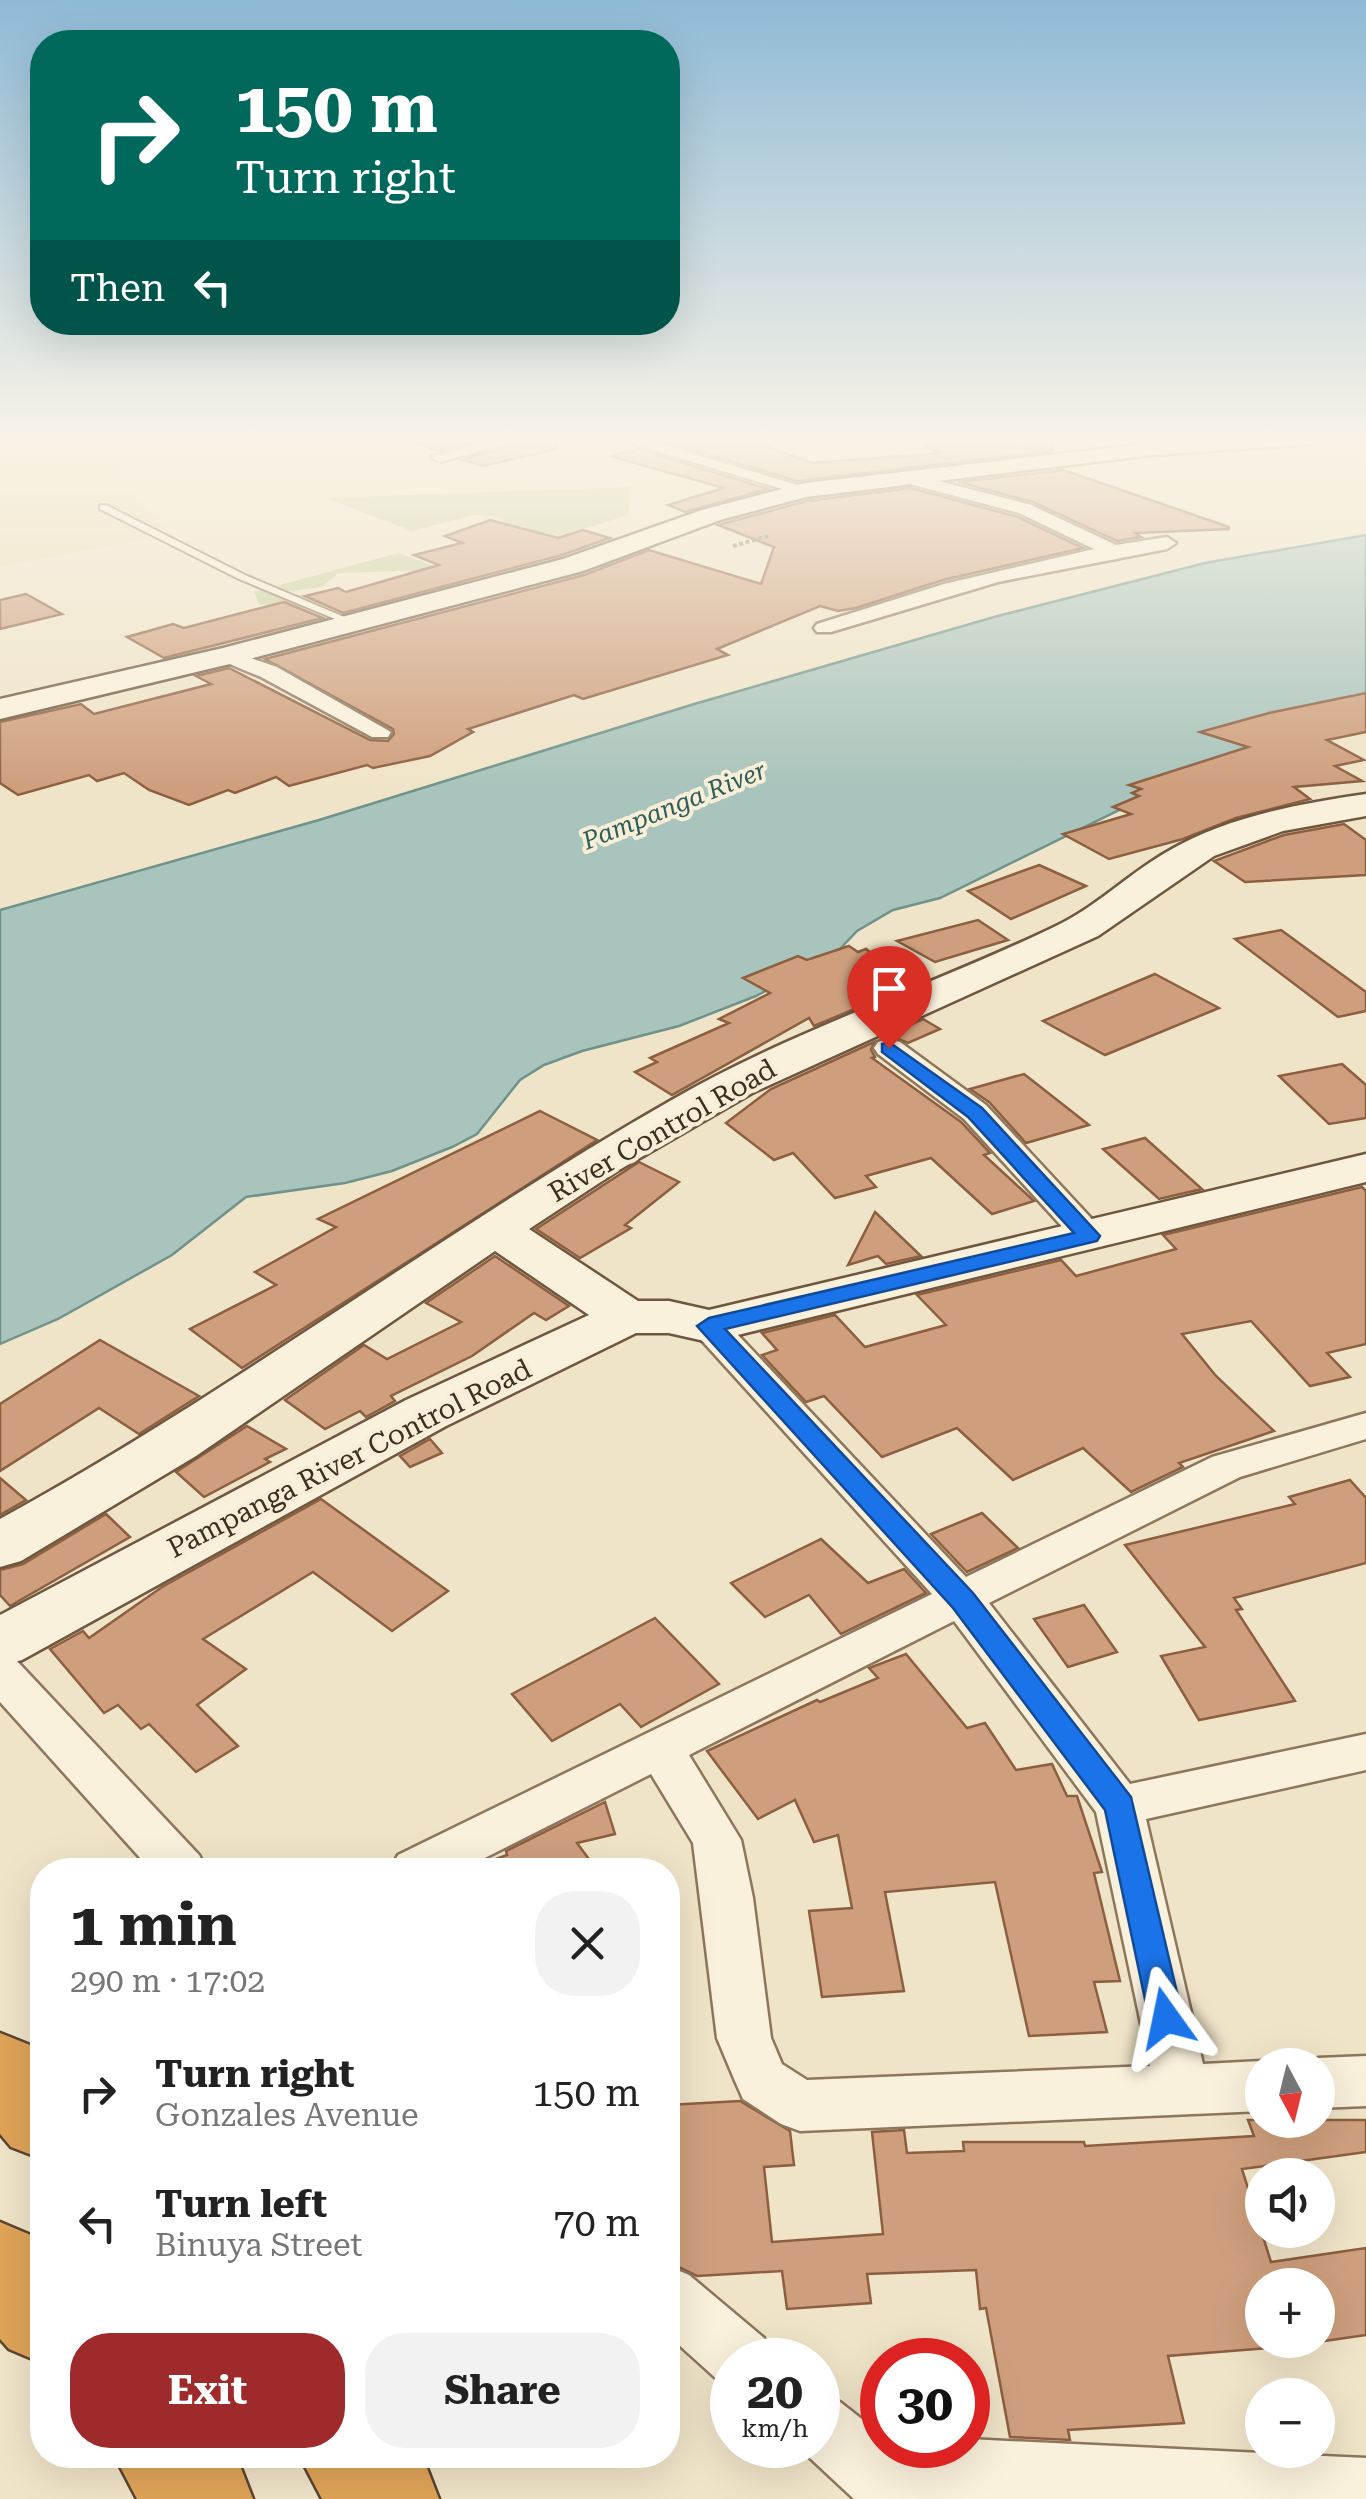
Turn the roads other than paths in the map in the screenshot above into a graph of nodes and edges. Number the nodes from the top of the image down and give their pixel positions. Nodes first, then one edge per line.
1 (196, 554) edge
2 (604, 554) edge
3 (1098, 554) edge
4 (351, 622) junction
5 (824, 628) dead end
6 (228, 656) junction
7 (0, 709) edge
8 (380, 732) dead end
9 (1366, 805) edge
10 (889, 1048) dead end
11 (1366, 1168) edge
12 (496, 1229) junction
13 (1089, 1236) junction
14 (627, 1317) junction
15 (709, 1326) junction
16 (1366, 1426) edge
17 (0, 1546) edge
18 (963, 1600) junction
19 (0, 1643) edge
20 (0, 1672) edge
21 (662, 1750) junction
22 (1366, 1752) edge
23 (1120, 1806) junction
24 (171, 1858) edge
25 (440, 1858) edge
26 (0, 2072) edge
27 (1366, 2082) edge
28 (1335, 2083) edge
29 (1245, 2087) edge
30 (1182, 2089) junction
31 (30, 2106) edge
32 (0, 2268) edge
33 (30, 2302) edge
34 (680, 2306) edge
35 (717, 2338) edge
36 (840, 2443) edge
37 (176, 2468) edge
38 (361, 2468) edge
39 (885, 2482) edge
40 (1366, 2490) edge
41 (203, 2499) edge
42 (389, 2499) edge

1 - 4 lane
2 - 4 street
3 - 5 street
4 - 6 street
6 - 7 street
6 - 8 street
9 - 12 street, River Control Road
10 - 13 street
11 - 13 street
12 - 14 street
12 - 17 street, River Control Road
13 - 15 street
14 - 15 street, Pampanga River Control Road
14 - 19 street, Pampanga River Control Road
15 - 18 street
16 - 18 street
18 - 21 street
18 - 23 street
20 - 24 street
21 - 25 street
21 - 30 street
22 - 23 street
23 - 30 street
26 - 31 highway
27 - 28 street
29 - 30 street
32 - 33 highway
34 - 35 street
36 - 39 street
37 - 41 highway
38 - 42 highway
39 - 40 street

